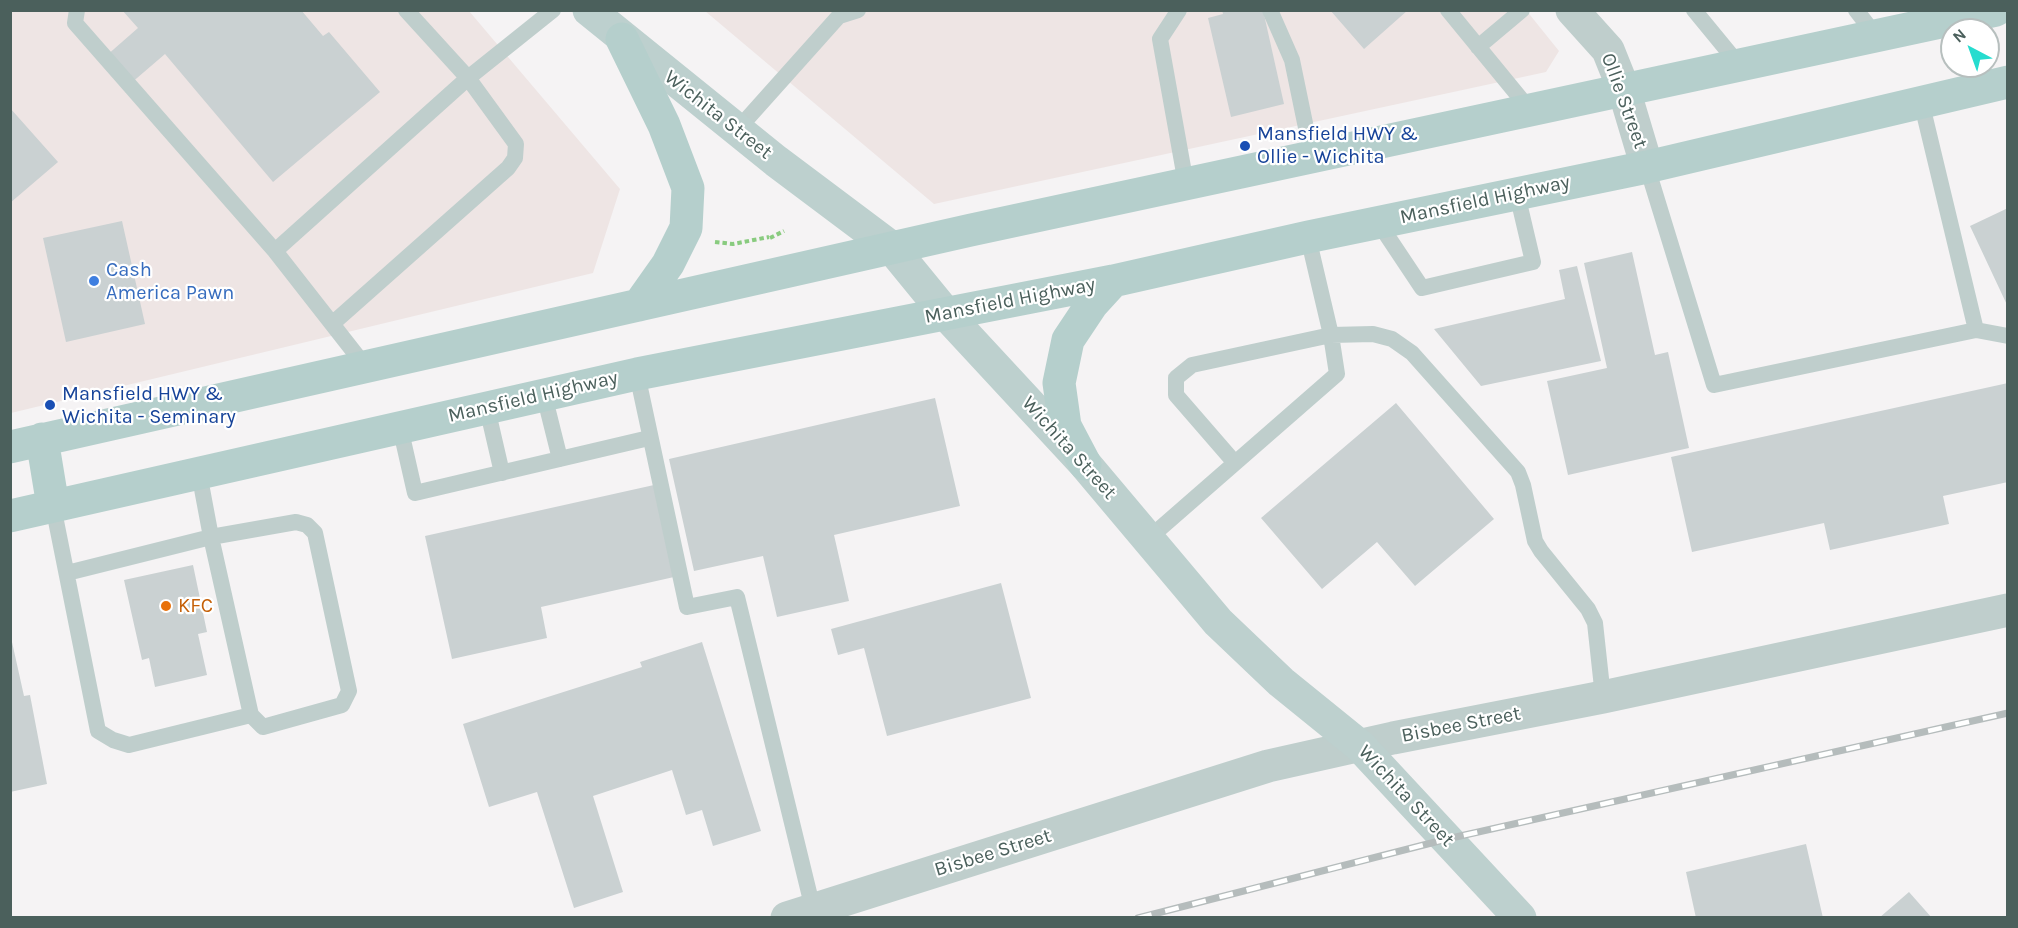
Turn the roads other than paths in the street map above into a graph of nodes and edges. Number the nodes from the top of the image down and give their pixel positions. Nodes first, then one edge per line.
1 (77, 10) edge
2 (406, 10) edge
3 (553, 10) edge
4 (589, 10) edge
5 (858, 10) edge
6 (1179, 10) edge
7 (1269, 10) edge
8 (1448, 10) edge
9 (1522, 10) edge
10 (1572, 10) edge
11 (1694, 10) edge
12 (1856, 10) edge
13 (1995, 10) edge
14 (836, 13) edge
15 (1876, 36) junction
16 (622, 39) junction
17 (1478, 46) junction
18 (1740, 66) junction
19 (468, 78) junction
20 (2007, 82) edge
21 (1624, 90) junction
22 (1921, 101) junction
23 (1530, 110) junction
24 (738, 129) junction
25 (1312, 156) junction
26 (1647, 167) junction
27 (1186, 184) junction
28 (1517, 194) junction
29 (1378, 222) junction
30 (1308, 237) junction
31 (892, 248) junction
32 (275, 251) junction
33 (1113, 281) junction
34 (639, 305) junction
35 (946, 314) junction
36 (332, 324) junction
37 (1976, 330) junction
38 (1331, 335) junction
39 (2007, 336) edge
40 (365, 366) junction
41 (637, 374) junction
42 (544, 395) junction
43 (487, 408) junction
44 (399, 427) junction
45 (649, 438) junction
46 (42, 440) junction
47 (10, 447) edge
48 (560, 459) junction
49 (1235, 463) junction
50 (1085, 464) junction
51 (199, 473) junction
52 (502, 473) junction
53 (53, 506) junction
54 (10, 516) edge
55 (211, 537) junction
56 (1148, 540) junction
57 (67, 573) junction
58 (2007, 610) edge
59 (1603, 698) junction
60 (251, 715) junction
61 (1360, 746) junction
62 (800, 913) edge
63 (1520, 918) edge

1 - 32 lane
2 - 19 lane
3 - 19 lane
4 - 16 main road, Wichita Street
5 - 14 lane
6 - 27 lane
7 - 25 lane
8 - 17 lane
9 - 17 lane
10 - 21 street, Ollie Street
11 - 18 lane
12 - 15 lane
13 - 15 main road
14 - 24 lane
15 - 18 main road
16 - 24 main road, Wichita Street
16 - 34 main road
17 - 23 lane
18 - 21 main road
19 - 32 lane
19 - 36 lane
20 - 22 main road, Mansfield Highway
21 - 23 main road
21 - 26 street, Ollie Street
22 - 26 main road, Mansfield Highway
22 - 37 lane
23 - 25 main road
24 - 31 main road, Wichita Street
25 - 27 main road
26 - 28 main road, Mansfield Highway
26 - 37 lane
27 - 31 main road
28 - 29 main road, Mansfield Highway
28 - 29 lane
29 - 30 main road, Mansfield Highway
30 - 33 main road, Mansfield Highway
30 - 38 lane
31 - 34 main road
31 - 35 main road, Wichita Street
32 - 36 lane
33 - 35 main road, Mansfield Highway
33 - 50 main road
34 - 40 main road
35 - 41 main road, Mansfield Highway
35 - 50 main road, Wichita Street
36 - 40 lane
37 - 39 lane
38 - 49 lane
38 - 49 lane
38 - 59 lane
40 - 46 main road
41 - 42 main road, Mansfield Highway
41 - 45 lane
42 - 43 main road, Mansfield Highway
42 - 48 lane
43 - 44 main road, Mansfield Highway
43 - 52 lane
44 - 51 main road, Mansfield Highway
44 - 52 lane
45 - 48 lane
45 - 62 lane
46 - 47 main road
46 - 53 main road
48 - 52 lane
49 - 56 lane
50 - 56 main road, Wichita Street
51 - 53 main road, Mansfield Highway
51 - 55 lane
53 - 54 main road, Mansfield Highway
53 - 57 lane
55 - 57 lane
55 - 60 lane
55 - 60 lane
56 - 61 main road, Wichita Street
57 - 60 lane
58 - 59 street, Bisbee Street
59 - 61 street, Bisbee Street
61 - 62 street, Bisbee Street
61 - 63 main road, Wichita Street

